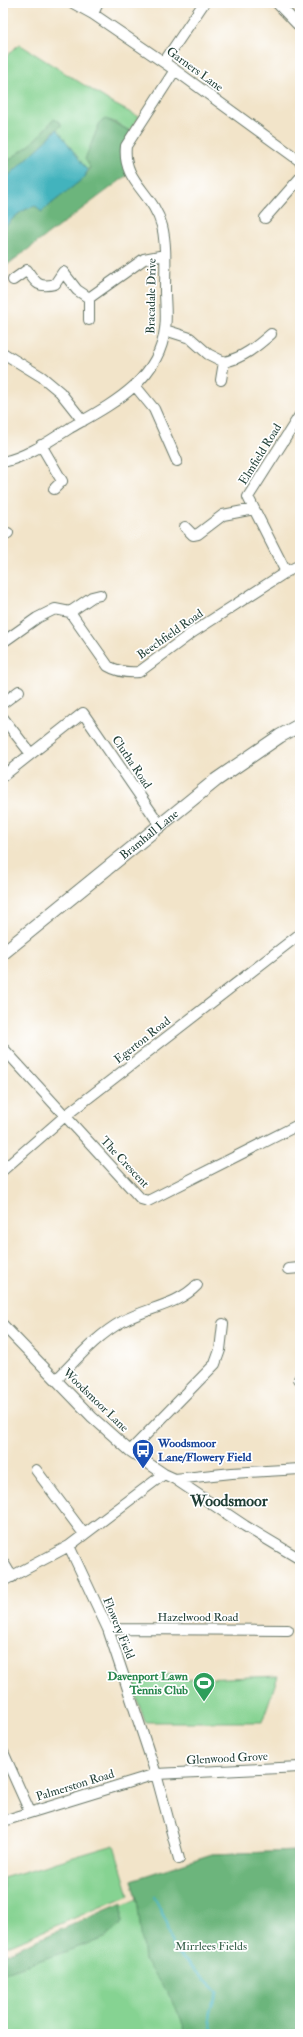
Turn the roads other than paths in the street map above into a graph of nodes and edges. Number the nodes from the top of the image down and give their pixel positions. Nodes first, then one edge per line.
1 (73, 3) edge
2 (98, 3) edge
3 (204, 3) edge
4 (277, 3) edge
5 (93, 14) junction
6 (300, 27) edge
7 (164, 62) junction
8 (175, 70) junction
9 (300, 161) edge
10 (300, 178) edge
11 (265, 218) dead end
12 (165, 255) junction
13 (13, 280) dead end
14 (89, 298) junction
15 (89, 320) dead end
16 (165, 330) junction
17 (271, 334) dead end
18 (3, 353) edge
19 (224, 362) junction
20 (221, 380) dead end
21 (136, 387) junction
22 (300, 415) edge
23 (83, 421) junction
24 (41, 445) junction
25 (177, 461) dead end
26 (3, 462) edge
27 (54, 489) dead end
28 (254, 509) junction
29 (185, 527) dead end
30 (300, 565) edge
31 (286, 572) junction
32 (100, 595) dead end
33 (70, 612) junction
34 (6, 640) dead end
35 (19, 691) dead end
36 (3, 703) edge
37 (3, 718) edge
38 (300, 725) edge
39 (31, 754) junction
40 (3, 776) edge
41 (160, 826) junction
42 (300, 934) edge
43 (3, 953) edge
44 (3, 1048) edge
45 (65, 1116) junction
46 (300, 1124) edge
47 (3, 1170) edge
48 (300, 1268) edge
49 (288, 1269) dead end
50 (197, 1285) dead end
51 (223, 1324) dead end
52 (3, 1325) edge
53 (56, 1380) junction
54 (130, 1451) junction
55 (300, 1469) edge
56 (36, 1470) dead end
57 (164, 1474) junction
58 (175, 1479) junction
59 (84, 1534) junction
60 (69, 1546) junction
61 (300, 1559) edge
62 (3, 1562) edge
63 (7, 1579) edge
64 (108, 1629) junction
65 (288, 1630) dead end
66 (3, 1752) edge
67 (300, 1767) edge
68 (156, 1774) junction
69 (30, 1812) junction
70 (3, 1821) edge
71 (179, 1859) dead end

1 - 5 street, Garners Lane
2 - 5 street
3 - 7 street
4 - 6 street
5 - 7 street, Garners Lane
7 - 8 street, Garners Lane
8 - 9 street, Garners Lane
8 - 12 street, Bracadale Drive
10 - 11 street
12 - 14 street
12 - 16 street, Bracadale Drive
13 - 14 street
14 - 15 street
16 - 19 street
16 - 21 street, Bracadale Drive
17 - 19 street
18 - 23 street
19 - 20 street
21 - 23 street, Bracadale Drive
21 - 25 street
22 - 28 street, Elmfield Road
23 - 24 street, Bracadale Drive
24 - 26 street, Bracadale Drive
24 - 27 street
28 - 29 street
28 - 31 street, Elmfield Road
30 - 31 street, Beechfield Road
31 - 33 street, Beechfield Road
32 - 33 street
33 - 34 street
35 - 36 street
37 - 39 street
38 - 41 main road, Bramhall Lane
39 - 40 street
39 - 41 street, Clutha Road
41 - 43 main road, Bramhall Lane
42 - 45 street, Egerton Road
44 - 45 street, The Crescent
45 - 46 street, The Crescent
45 - 47 street, Egerton Road
48 - 49 street
50 - 53 street
51 - 54 street
52 - 53 street, Woodsmoor Lane
53 - 54 street, Woodsmoor Lane
54 - 57 street, Woodsmoor Lane
55 - 58 street
56 - 59 street
57 - 58 street, Woodsmoor Lane
57 - 59 street
58 - 61 street, Woodsmoor Lane
59 - 60 street
60 - 63 street
60 - 64 street, Flowery Field
62 - 63 street
64 - 65 street, Hazelwood Road
64 - 68 street, Flowery Field
66 - 69 street
67 - 68 street, Glenwood Grove
68 - 69 street, Palmerston Road
68 - 71 street, Flowery Field
69 - 70 street, Palmerston Road

